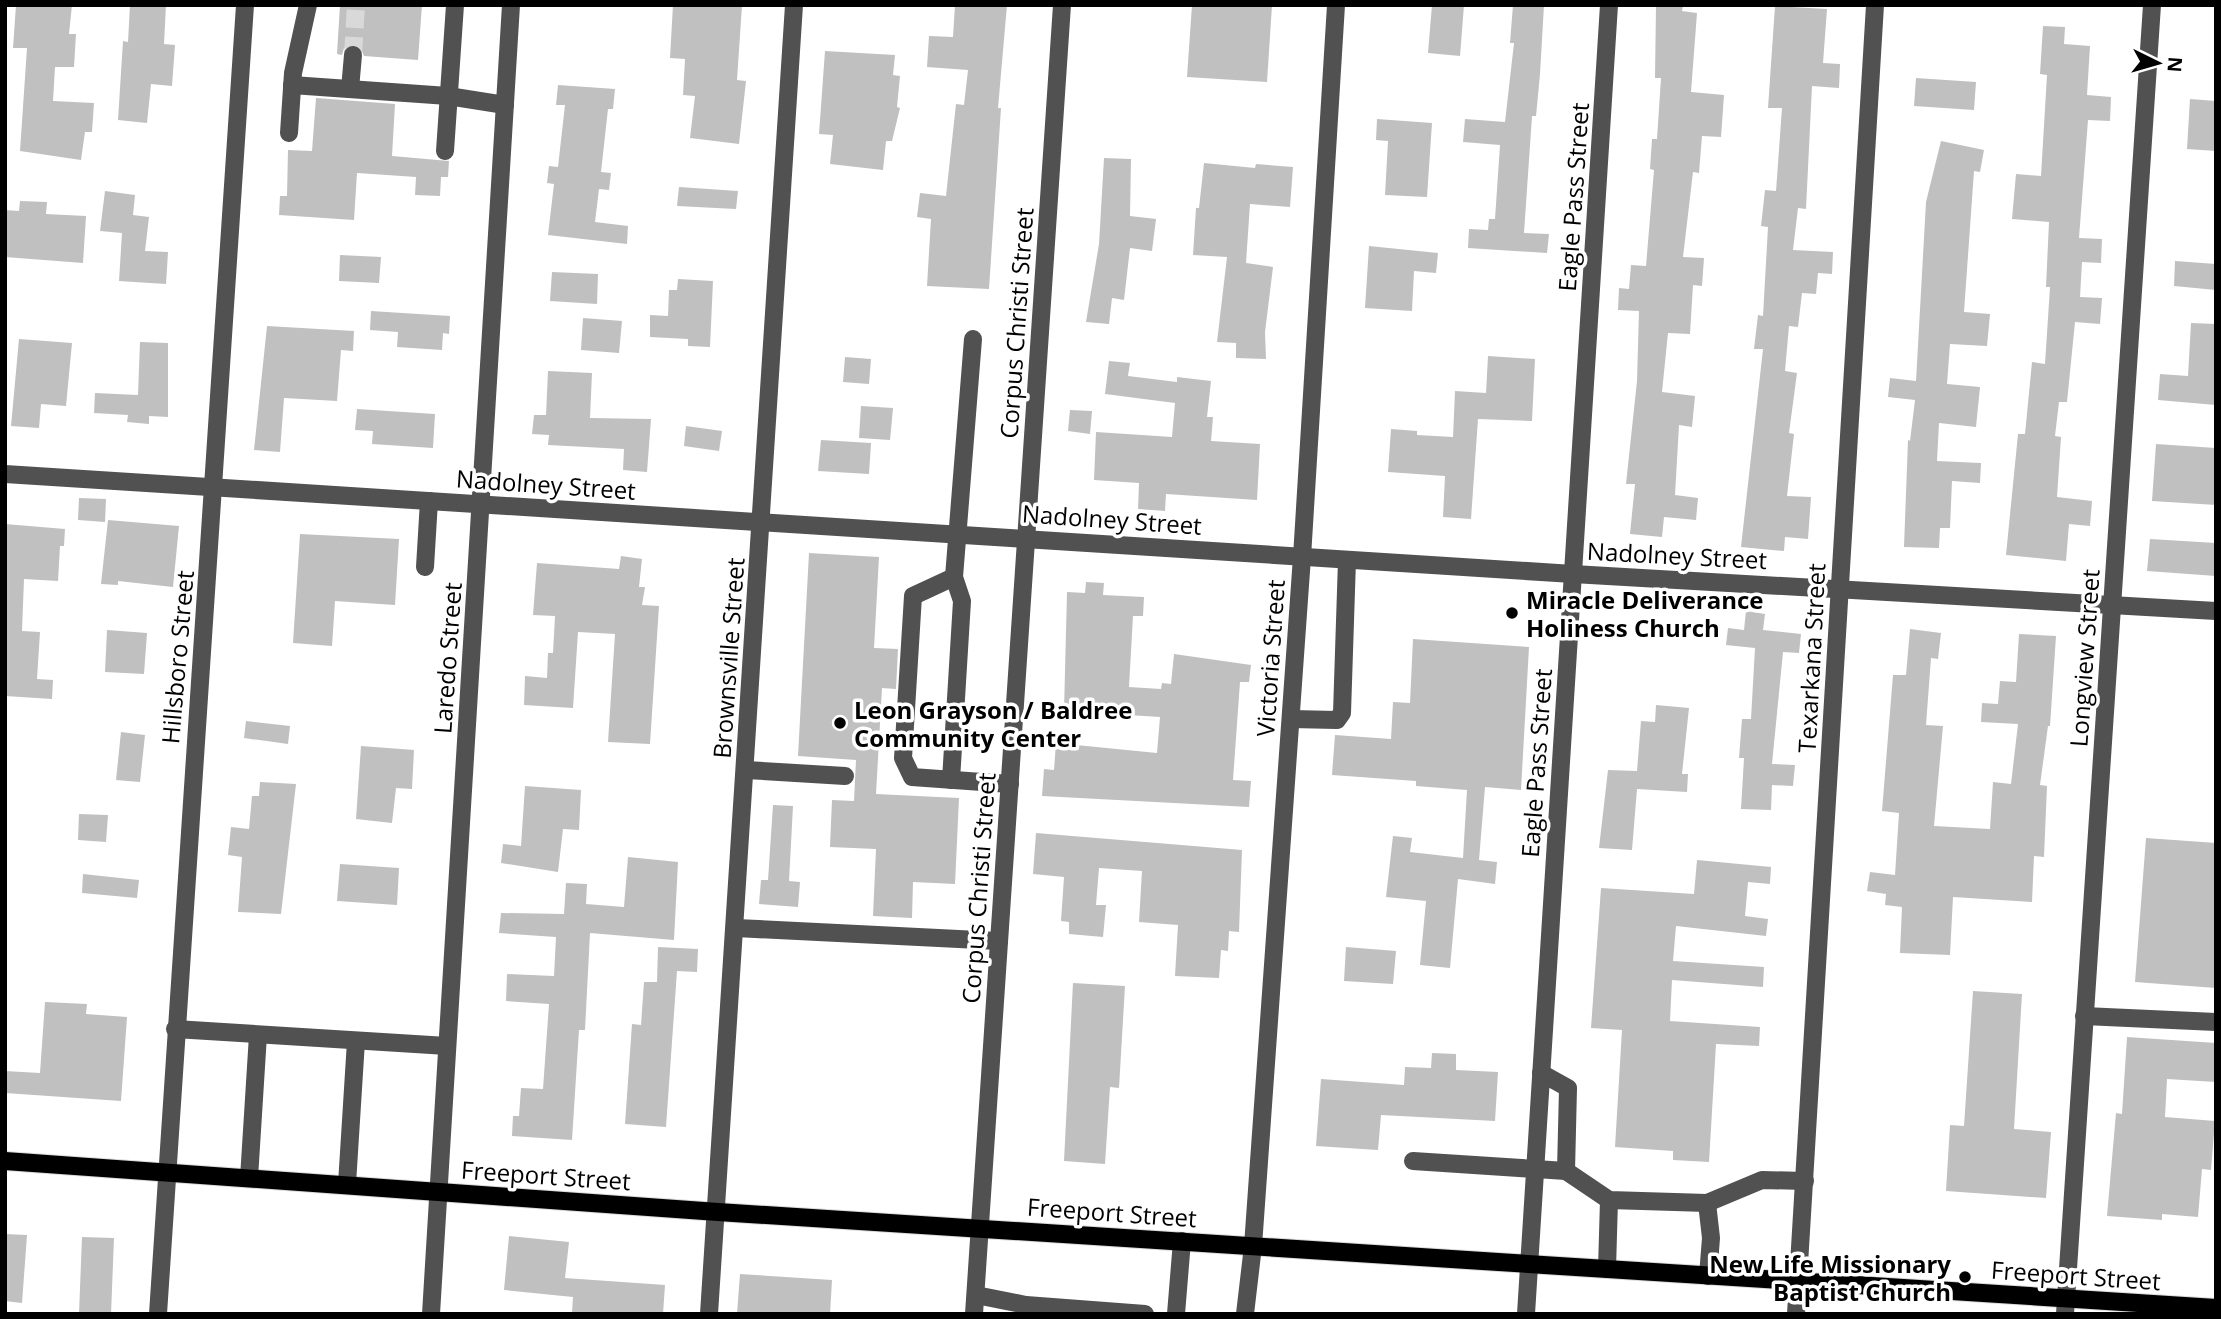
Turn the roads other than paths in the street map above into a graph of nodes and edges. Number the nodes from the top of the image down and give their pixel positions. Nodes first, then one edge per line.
1 (245, 5) edge
2 (308, 5) edge
3 (455, 5) edge
4 (512, 5) edge
5 (794, 5) edge
6 (1062, 5) edge
7 (1336, 5) edge
8 (1609, 5) edge
9 (1875, 5) edge
10 (2152, 5) edge
11 (353, 55) tunnel mouth
12 (292, 85) junction
13 (350, 89) junction
14 (448, 96) junction
15 (505, 105) junction
16 (289, 133) dead end
17 (445, 150) dead end
18 (974, 339) dead end
19 (5, 474) edge
20 (215, 487) junction
21 (429, 501) junction
22 (481, 504) junction
23 (761, 522) junction
24 (958, 533) junction
25 (1026, 537) junction
26 (1302, 557) junction
27 (1347, 560) junction
28 (425, 567) dead end
29 (1573, 574) junction
30 (954, 577) junction
31 (1840, 587) junction
32 (2112, 604) junction
33 (2216, 611) edge
34 (1291, 719) junction
35 (746, 770) junction
36 (845, 776) dead end
37 (951, 780) junction
38 (1010, 784) junction
39 (736, 928) junction
40 (999, 941) junction
41 (2084, 1016) junction
42 (2216, 1022) edge
43 (175, 1029) junction
44 (258, 1035) junction
45 (356, 1041) junction
46 (447, 1046) junction
47 (1541, 1073) junction
48 (1413, 1160) dead end
49 (5, 1161) edge
50 (1535, 1167) junction
51 (165, 1171) junction
52 (1566, 1171) junction
53 (249, 1178) junction
54 (1805, 1181) junction
55 (347, 1185) junction
56 (438, 1192) junction
57 (1609, 1199) junction
58 (1707, 1203) junction
59 (718, 1212) junction
60 (981, 1228) junction
61 (1182, 1241) junction
62 (1253, 1246) junction
63 (1529, 1264) junction
64 (1607, 1269) junction
65 (1709, 1276) junction
66 (1798, 1281) junction
67 (976, 1295) junction
68 (2065, 1306) edge
69 (2216, 1308) edge
70 (158, 1314) edge
71 (431, 1314) edge
72 (709, 1314) edge
73 (974, 1314) edge
74 (1145, 1314) edge
75 (1176, 1314) edge
76 (1245, 1314) edge
77 (1525, 1314) edge
78 (1796, 1314) edge

1 - 20 street, Hillsboro Street
2 - 12 street
3 - 14 street
4 - 15 street, Laredo Street
5 - 23 street, Brownsville Street
6 - 25 street, Corpus Christi Street
7 - 26 street, Victoria Street
8 - 29 street, Eagle Pass Street
9 - 31 street, Texarkana Street
10 - 32 street, Longview Street
11 - 13 street
12 - 13 street
12 - 16 street
13 - 14 street
14 - 15 street
14 - 17 street
15 - 22 street, Laredo Street
18 - 24 street
19 - 20 street, Nadolney Street
20 - 21 street, Nadolney Street
20 - 43 street, Hillsboro Street
21 - 22 street, Nadolney Street
21 - 28 street
22 - 23 street, Nadolney Street
22 - 46 street, Laredo Street
23 - 24 street, Nadolney Street
23 - 35 street, Brownsville Street
24 - 25 street, Nadolney Street
24 - 30 street
25 - 26 street, Nadolney Street
25 - 38 street, Corpus Christi Street
26 - 27 street, Nadolney Street
26 - 34 street, Victoria Street
27 - 29 street, Nadolney Street
27 - 34 street
29 - 31 street, Nadolney Street
29 - 47 street, Eagle Pass Street
30 - 37 street
30 - 37 street
31 - 32 street, Nadolney Street
31 - 54 street, Texarkana Street
32 - 33 street, Nadolney Street
32 - 41 street, Longview Street
34 - 62 street, Victoria Street
35 - 36 street
35 - 39 street, Brownsville Street
37 - 38 street
38 - 40 street, Corpus Christi Street
39 - 40 street
39 - 59 street, Brownsville Street
40 - 60 street, Corpus Christi Street
41 - 42 street
41 - 68 street, Longview Street
43 - 44 street
43 - 51 street, Hillsboro Street
44 - 45 street
44 - 53 street
45 - 46 street
45 - 55 street
46 - 56 street, Laredo Street
47 - 50 street, Eagle Pass Street
47 - 52 street
48 - 50 street
49 - 51 main road, Freeport Street
50 - 52 street
50 - 63 street, Eagle Pass Street
51 - 53 main road, Freeport Street
51 - 70 street, Hillsboro Street
52 - 57 street
53 - 55 main road, Freeport Street
54 - 58 street
54 - 66 street, Texarkana Street
55 - 56 main road, Freeport Street
56 - 59 main road, Freeport Street
56 - 71 street, Laredo Street
57 - 58 street
57 - 64 street
58 - 65 street
59 - 60 main road, Freeport Street
59 - 72 street, Brownsville Street
60 - 61 main road, Freeport Street
60 - 67 street, Corpus Christi Street
61 - 62 main road, Freeport Street
61 - 75 street
62 - 63 main road, Freeport Street
62 - 76 street, Victoria Street
63 - 64 main road, Freeport Street
63 - 77 street, Eagle Pass Street
64 - 65 main road, Freeport Street
65 - 66 main road, Freeport Street
66 - 68 main road, Freeport Street
66 - 78 street, Texarkana Street
67 - 73 street, Corpus Christi Street
67 - 74 street
68 - 69 main road, Freeport Street

